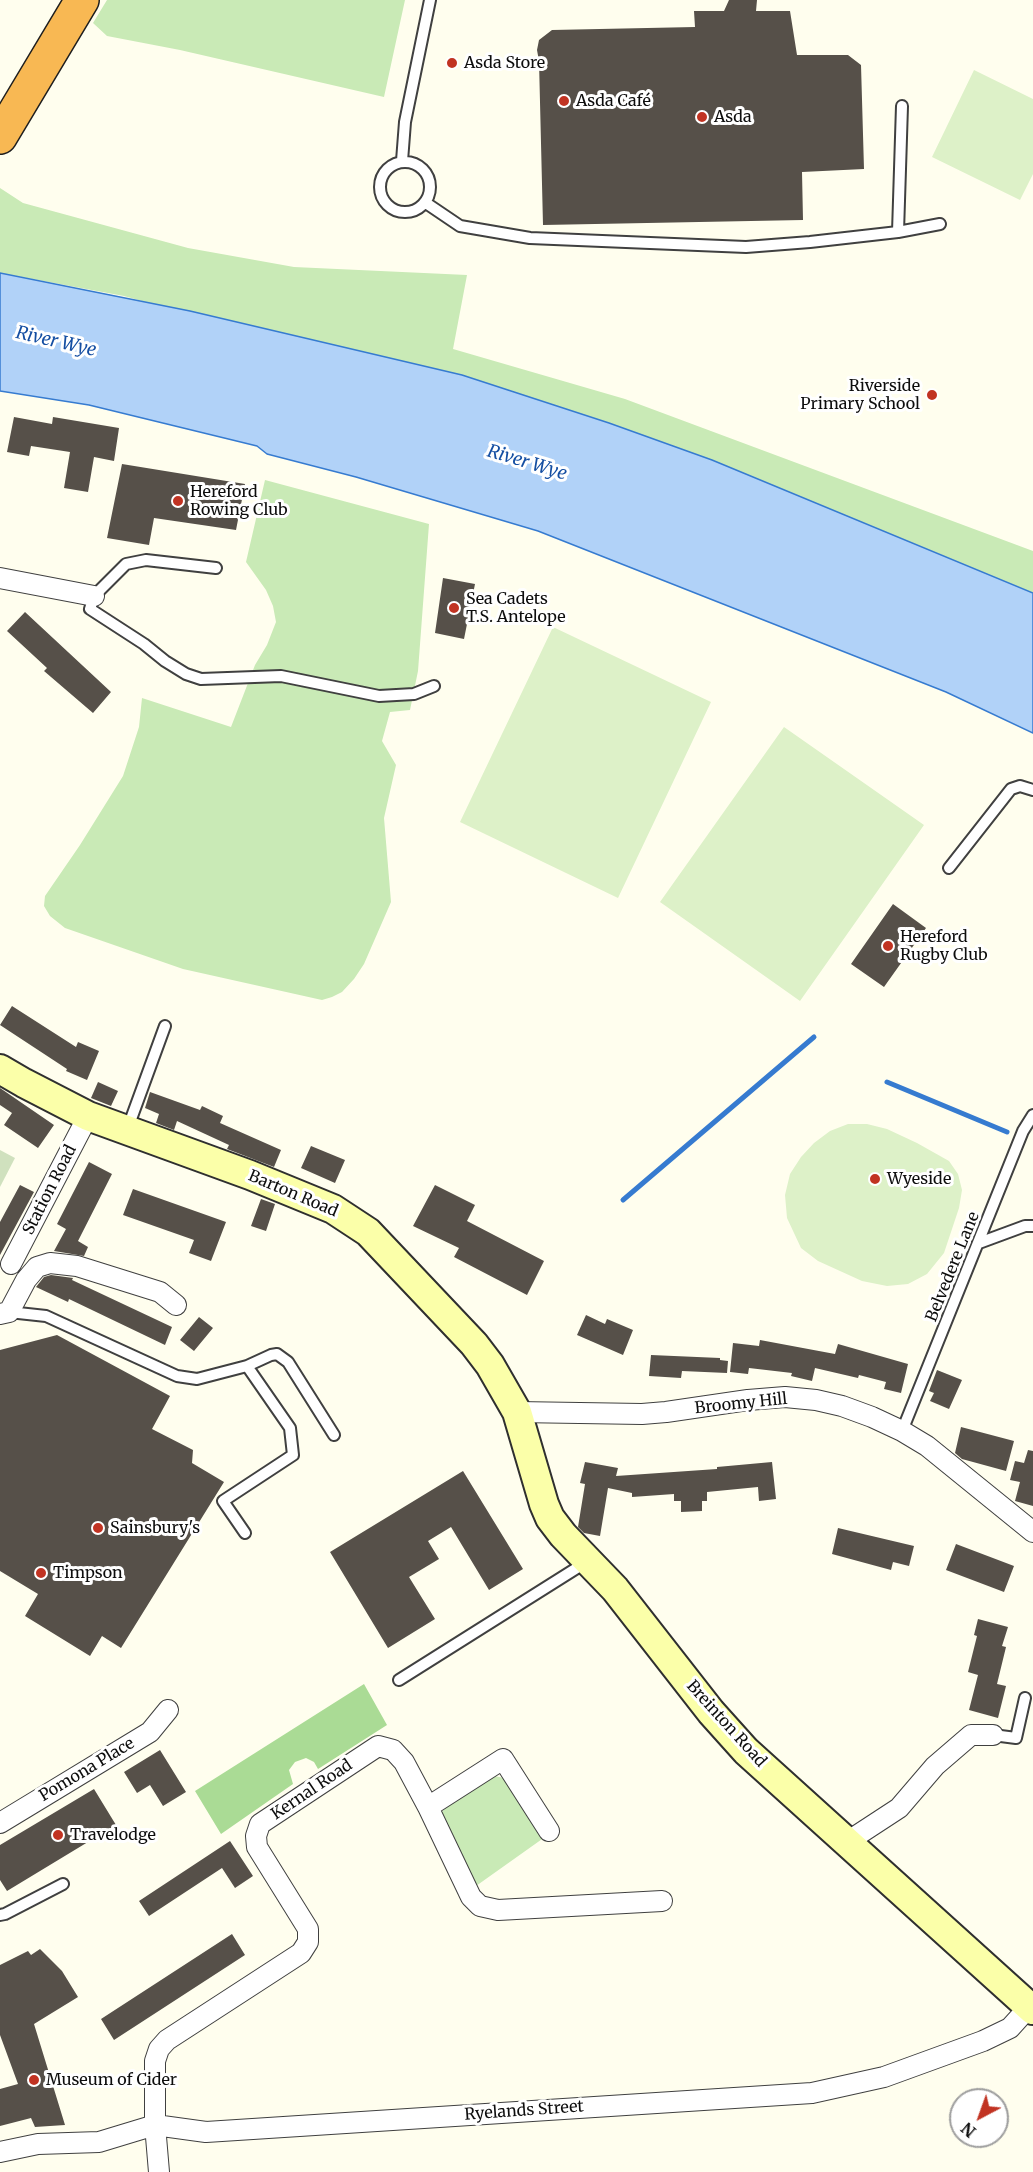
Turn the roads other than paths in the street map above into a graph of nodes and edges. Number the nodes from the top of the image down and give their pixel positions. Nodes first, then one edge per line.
1 (58, 0) edge
2 (82, 0) edge
3 (430, 0) edge
4 (0, 94) edge
5 (902, 106) dead end
6 (0, 137) edge
7 (402, 161) junction
8 (426, 203) junction
9 (940, 224) dead end
10 (898, 232) junction
11 (216, 568) dead end
12 (0, 578) edge
13 (94, 596) junction
14 (434, 686) dead end
15 (1033, 790) edge
16 (949, 868) dead end
17 (165, 1026) dead end
18 (0, 1069) edge
19 (1033, 1115) edge
20 (88, 1116) junction
21 (128, 1130) junction
22 (1033, 1226) edge
23 (979, 1243) junction
24 (11, 1264) dead end
25 (176, 1305) dead end
26 (5, 1313) edge
27 (247, 1366) junction
28 (516, 1412) junction
29 (902, 1431) junction
30 (334, 1435) dead end
31 (1033, 1532) edge
32 (246, 1533) dead end
33 (589, 1561) junction
34 (399, 1680) dead end
35 (1025, 1698) dead end
36 (168, 1710) dead end
37 (993, 1734) joint
38 (428, 1807) junction
39 (0, 1823) edge
40 (549, 1831) dead end
41 (847, 1842) junction
42 (63, 1884) dead end
43 (662, 1901) dead end
44 (0, 1914) edge
45 (1032, 2008) edge
46 (155, 2126) junction
47 (0, 2152) edge
48 (159, 2172) edge

1 - 4 highway
2 - 6 highway
3 - 7 lane
5 - 10 lane
7 - 8 lane
7 - 8 lane
8 - 10 lane
9 - 10 lane
11 - 13 lane
12 - 13 street
13 - 14 lane
15 - 16 lane
17 - 21 lane
18 - 20 street, Barton Road
19 - 23 lane, Belvedere Lane
20 - 21 street, Barton Road
20 - 24 street, Station Road
21 - 28 street, Barton Road
22 - 23 lane
23 - 29 lane, Belvedere Lane
25 - 26 street
26 - 27 lane
27 - 30 lane
27 - 32 lane
28 - 29 street, Broomy Hill
28 - 33 street, Breinton Road
29 - 31 street, Broomy Hill
33 - 34 lane
33 - 41 street, Breinton Road
35 - 37 lane
36 - 39 street, Pomona Place
37 - 41 street
38 - 40 street
38 - 43 street, Kernal Road
38 - 46 street, Kernal Road
41 - 45 street, Breinton Road
42 - 44 lane
45 - 46 street, Ryelands Street
46 - 47 street, Ryelands Street
46 - 48 street

